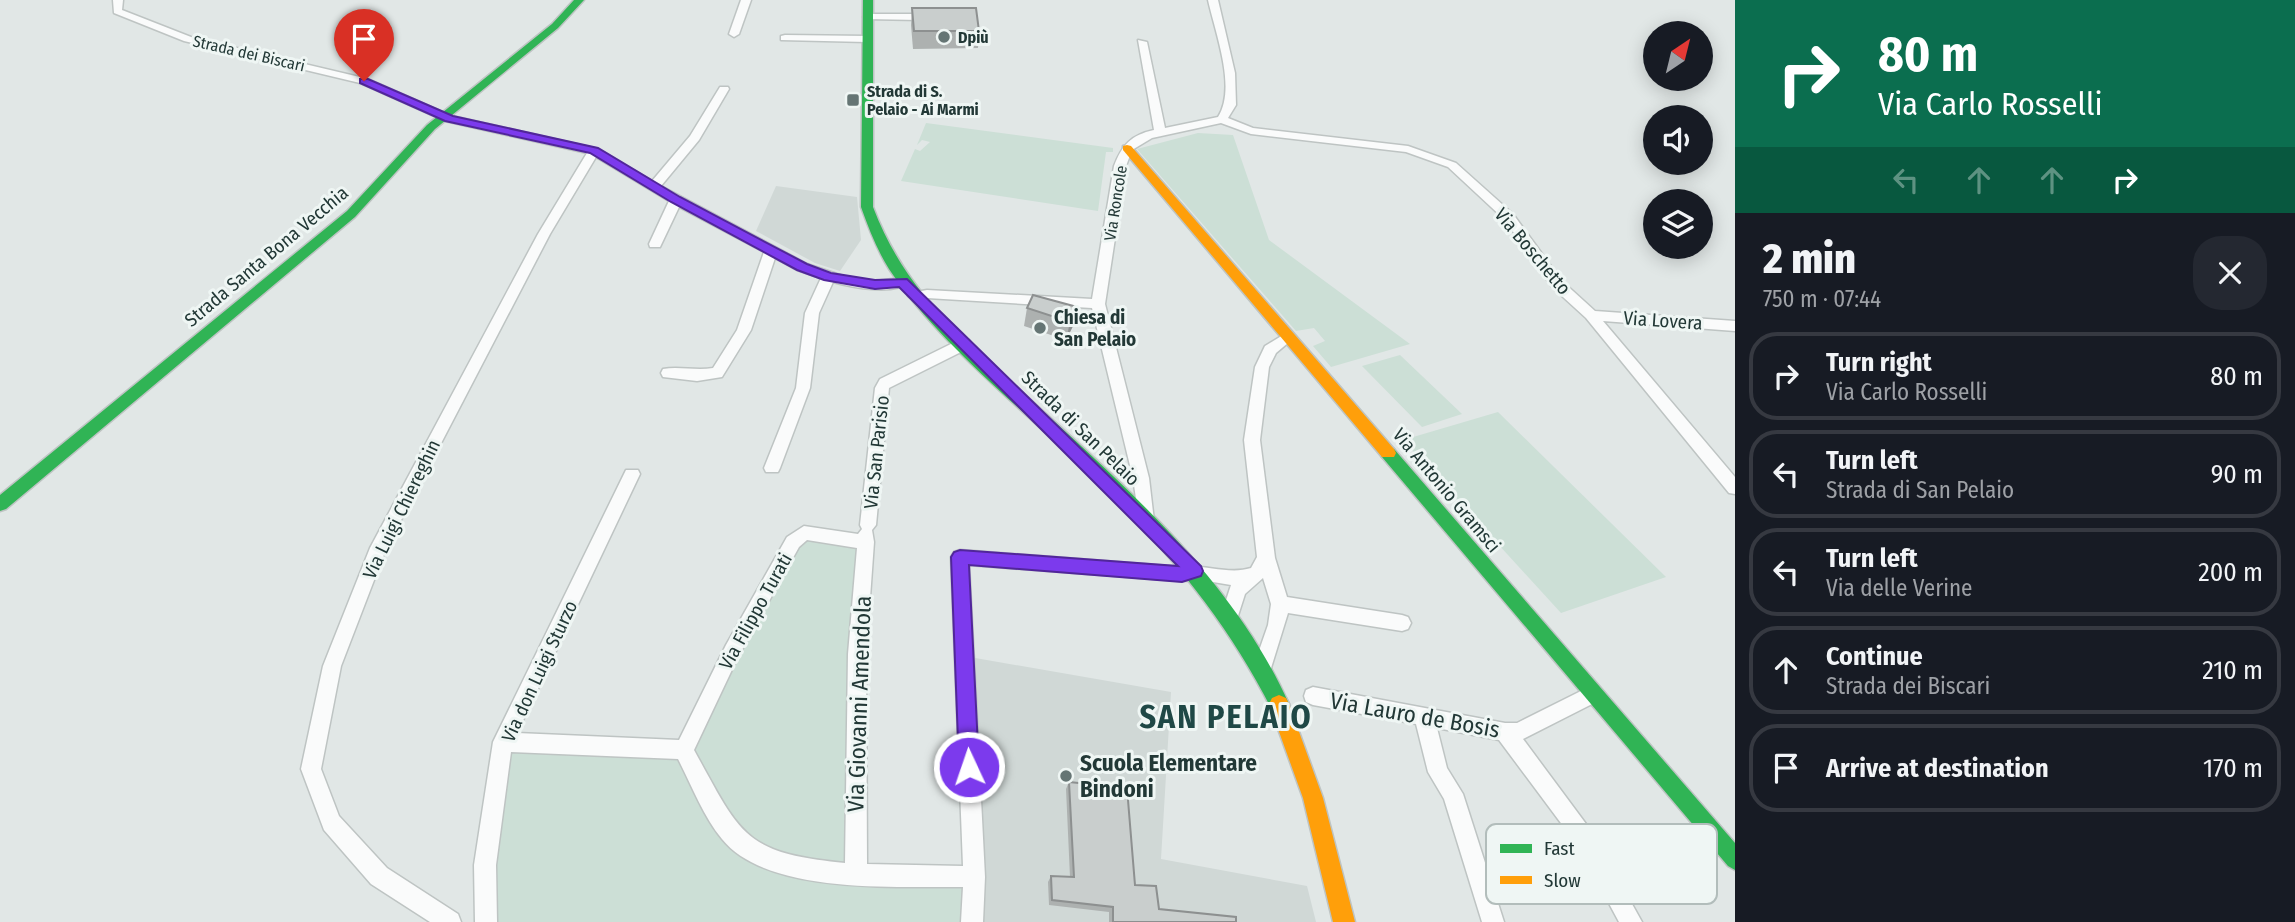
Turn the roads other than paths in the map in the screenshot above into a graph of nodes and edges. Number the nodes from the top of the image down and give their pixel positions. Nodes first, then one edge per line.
1 (118, 0) edge
2 (579, 0) edge
3 (747, 0) edge
4 (868, 0) edge
5 (1213, 0) edge
6 (868, 17) junction
7 (920, 17) edge
8 (734, 34) dead end
9 (785, 38) dead end
10 (867, 39) junction
11 (1142, 42) dead end
12 (724, 89) dead end
13 (443, 117) junction
14 (1222, 119) junction
15 (1160, 132) junction
16 (1127, 148) junction
17 (594, 151) junction
18 (653, 187) junction
19 (676, 200) junction
20 (655, 244) dead end
21 (771, 248) junction
22 (828, 277) junction
23 (902, 282) junction
24 (915, 296) junction
25 (1098, 304) junction
26 (1591, 315) junction
27 (1735, 326) edge
28 (1288, 337) junction
29 (964, 344) junction
30 (668, 373) dead end
31 (772, 468) dead end
32 (632, 474) dead end
33 (1140, 478) junction
34 (1735, 488) edge
35 (1118, 492) junction
36 (0, 504) edge
37 (1146, 520) junction
38 (867, 534) junction
39 (1266, 558) junction
40 (1195, 571) junction
41 (1252, 576) junction
42 (1280, 604) junction
43 (1230, 616) junction
44 (1402, 623) dead end
45 (1262, 668) junction
46 (1593, 694) junction
47 (1313, 696) dead end
48 (1424, 716) junction
49 (1505, 732) junction
50 (503, 742) junction
51 (684, 750) junction
52 (1575, 824) edge
53 (1705, 824) edge
54 (1717, 838) edge
55 (1735, 859) edge
56 (856, 874) junction
57 (974, 877) junction
58 (1486, 900) edge
59 (1487, 904) edge
60 (1621, 904) edge
61 (450, 922) edge
62 (486, 922) edge
63 (972, 922) edge
64 (1344, 922) edge
65 (1493, 922) edge
66 (1631, 922) edge

1 - 13 street, Strada dei Biscari
2 - 13 street, Strada Santa Bona Vecchia
3 - 8 street
4 - 6 street, Strada di San Pelaio
5 - 14 street
6 - 7 street
6 - 10 street, Strada di San Pelaio
9 - 10 street
10 - 23 street, Strada di San Pelaio
11 - 15 street
12 - 18 street
13 - 17 street, Strada dei Biscari
13 - 36 street, Strada Santa Bona Vecchia
14 - 15 street, Via Roncole
14 - 26 street, Via Boschetto
15 - 16 street, Via Roncole
16 - 25 street, Via Roncole
16 - 28 street, Via Antonio Gramsci
17 - 18 street, Strada dei Biscari
17 - 61 street, Via Luigi Chiereghin
18 - 19 street, Strada dei Biscari
19 - 20 street
19 - 21 street, Strada dei Biscari
21 - 22 street, Strada dei Biscari
21 - 30 street
22 - 23 street, Strada dei Biscari
22 - 31 street
23 - 24 street, Strada di San Pelaio
24 - 25 street
24 - 29 street, Strada di San Pelaio
25 - 33 street, Via Roncole
26 - 27 street, Via Lovera
26 - 34 street, Via Boschetto
28 - 39 street
28 - 46 street, Via Antonio Gramsci
29 - 35 street, Strada di San Pelaio
29 - 38 street, Via San Parisio
32 - 50 street, Via don Luigi Sturzo
33 - 35 street
33 - 37 street, Via Roncole
35 - 37 street, Strada di San Pelaio
37 - 40 street, Strada di San Pelaio
38 - 51 street, Via Filippo Turati
38 - 56 street, Via Giovanni Amendola
39 - 41 street
39 - 42 street
40 - 41 street
40 - 43 street, Strada di San Pelaio
40 - 57 street
41 - 43 street
42 - 44 street
42 - 45 street
43 - 45 street, Strada di San Pelaio
45 - 64 street, Strada di San Pelaio
46 - 49 street, Via Lauro de Bosis
46 - 53 street, Via Antonio Gramsci
47 - 48 street, Via Lauro de Bosis
48 - 49 street, Via Lauro de Bosis
48 - 58 street
49 - 52 street
50 - 51 street
50 - 62 street, Via don Luigi Sturzo
51 - 56 street
54 - 55 street, Via Antonio Gramsci
56 - 57 street
57 - 63 street
59 - 65 street
60 - 66 street

